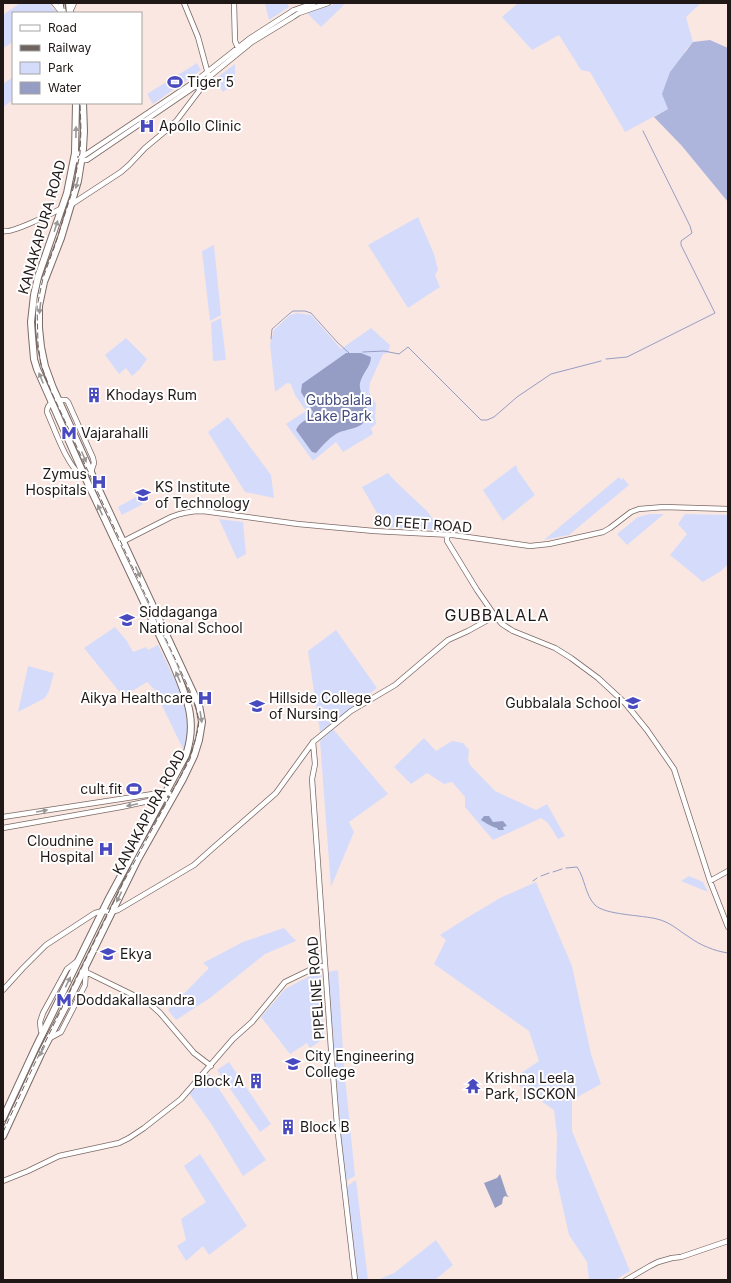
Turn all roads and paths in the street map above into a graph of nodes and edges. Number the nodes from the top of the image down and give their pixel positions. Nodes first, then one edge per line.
1 (54, 3) edge
2 (184, 3) edge
3 (234, 3) edge
4 (314, 3) edge
5 (328, 3) edge
6 (61, 12) edge
7 (239, 48) junction
8 (240, 53) junction
9 (209, 75) junction
10 (198, 82) junction
11 (76, 104) edge
12 (83, 104) edge
13 (75, 153) junction
14 (82, 158) junction
15 (74, 160) junction
16 (72, 204) junction
17 (62, 208) junction
18 (3, 231) edge
19 (58, 399) junction
20 (51, 402) junction
21 (728, 510) edge
22 (283, 524) junction
23 (447, 539) junction
24 (123, 543) junction
25 (117, 546) junction
26 (495, 616) junction
27 (314, 742) junction
28 (164, 795) junction
29 (173, 795) junction
30 (170, 801) junction
31 (3, 817) edge
32 (3, 828) edge
33 (728, 871) edge
34 (710, 881) junction
35 (103, 911) junction
36 (111, 912) junction
37 (728, 927) edge
38 (87, 964) junction
39 (325, 967) junction
40 (86, 972) junction
41 (3, 990) edge
42 (49, 1039) junction
43 (211, 1066) junction
44 (7, 1110) junction
45 (14, 1113) junction
46 (3, 1118) edge
47 (3, 1136) edge
48 (3, 1181) edge
49 (728, 1241) edge
50 (355, 1280) edge
51 (626, 1280) edge

1 - 6 street
2 - 9 street
3 - 7 street
4 - 7 street
5 - 8 street
7 - 8 street
7 - 9 street
8 - 9 street
9 - 10 street
10 - 14 street
10 - 16 street
13 -> 11 highway, KANAKAPURA ROAD
12 - 14 highway, KANAKAPURA ROAD
13 - 14 street
13 - 15 highway, KANAKAPURA ROAD
14 - 15 street
14 -> 16 highway, KANAKAPURA ROAD
15 - 17 highway, KANAKAPURA ROAD
16 -> 19 highway, KANAKAPURA ROAD
17 - 18 street
20 -> 17 highway, KANAKAPURA ROAD
19 - 20 highway
19 -> 24 highway, KANAKAPURA ROAD
25 -> 20 highway, KANAKAPURA ROAD
21 - 22 street, 80 FEET ROAD
21 - 23 street, 80 FEET ROAD
22 - 23 street, 80 FEET ROAD
22 - 24 street, 80 FEET ROAD
23 - 26 street
24 - 25 street, 80 FEET ROAD
24 -> 29 highway, KANAKAPURA ROAD
28 -> 25 highway, KANAKAPURA ROAD
26 - 27 street
26 - 34 street
27 - 36 street
27 - 39 street, PIPELINE ROAD
28 - 29 street
28 - 30 street
31 -> 28 street
28 -> 32 street
28 - 35 highway, KANAKAPURA ROAD
29 - 30 highway, KANAKAPURA ROAD
30 -> 36 highway, KANAKAPURA ROAD
33 - 34 street
34 - 37 street
35 - 36 street
35 - 41 street
44 -> 35 highway, KANAKAPURA ROAD
36 - 38 highway, KANAKAPURA ROAD
38 - 40 street, KANAKAPURA ROAD
38 - 42 highway, KANAKAPURA ROAD
39 - 43 street
39 - 50 street, PIPELINE ROAD
40 - 42 street, KANAKAPURA ROAD
40 - 43 street
42 -> 45 highway, KANAKAPURA ROAD
43 - 48 street
44 - 45 highway
44 - 46 highway, KANAKAPURA ROAD
45 - 47 highway, KANAKAPURA ROAD
49 - 51 street

